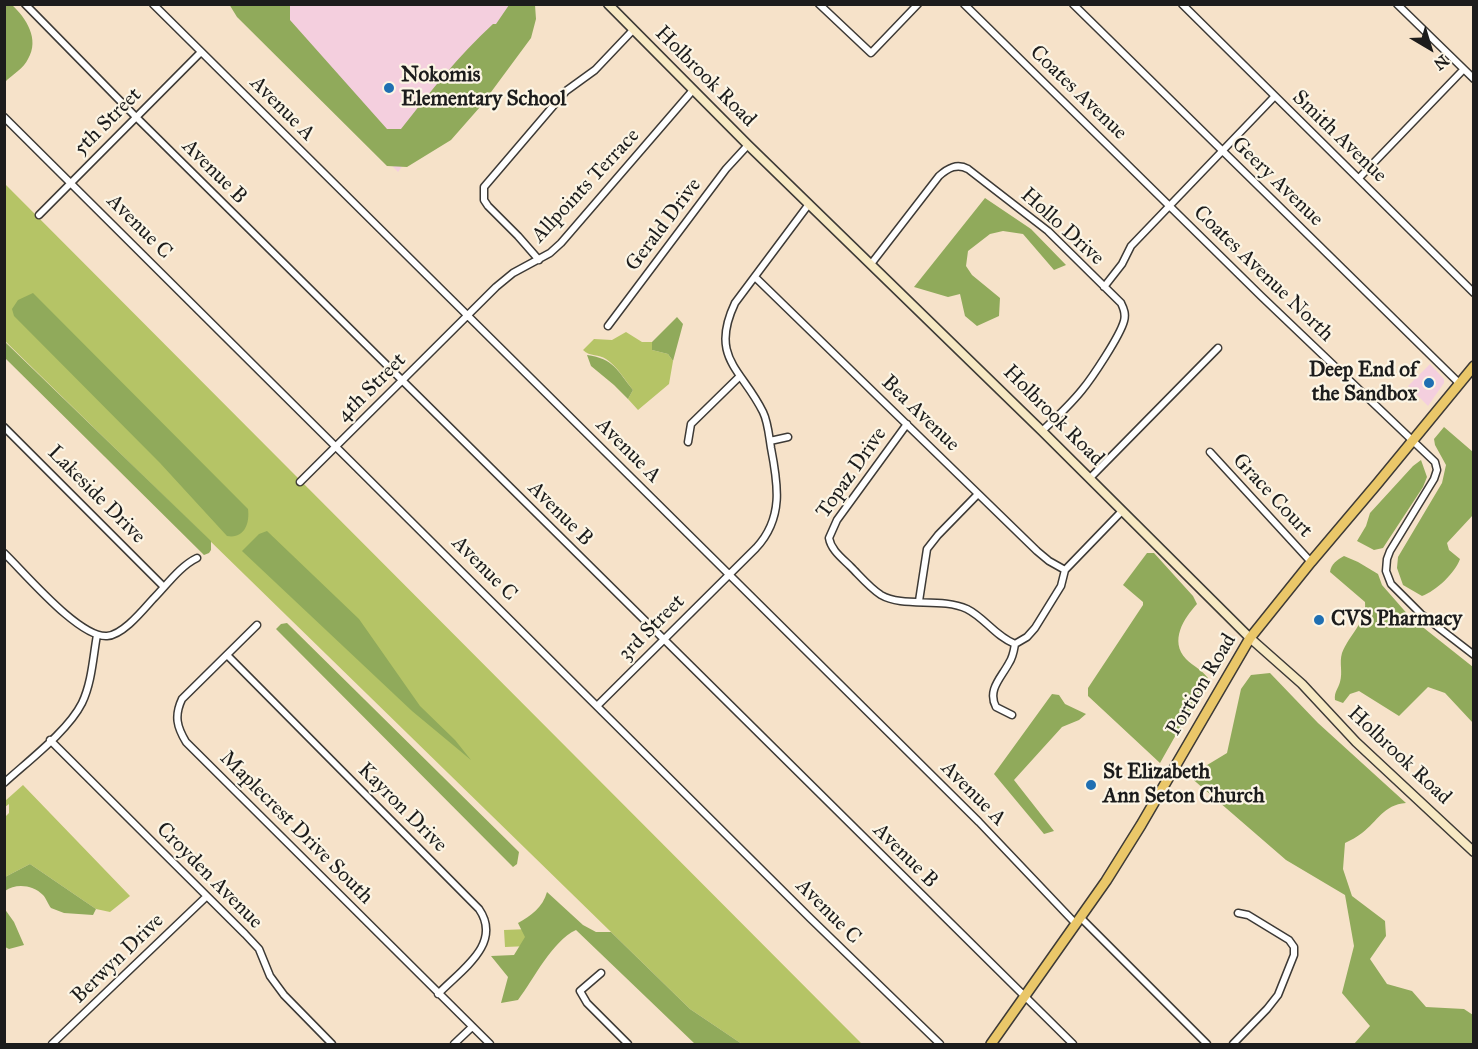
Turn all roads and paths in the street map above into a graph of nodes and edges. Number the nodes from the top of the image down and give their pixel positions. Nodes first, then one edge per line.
1 (25, 4) edge
2 (153, 4) edge
3 (608, 4) edge
4 (819, 4) edge
5 (918, 4) edge
6 (964, 4) edge
7 (1073, 4) edge
8 (1182, 4) edge
9 (1398, 4) edge
10 (633, 30) junction
11 (201, 52) junction
12 (1463, 70) junction
13 (1473, 80) edge
14 (693, 90) junction
15 (1275, 96) junction
16 (4, 117) edge
17 (136, 117) junction
18 (748, 145) junction
19 (1221, 151) junction
20 (1359, 178) junction
21 (70, 183) junction
22 (809, 204) junction
23 (1169, 205) junction
24 (39, 215) dead end
25 (539, 260) junction
26 (871, 264) junction
27 (755, 277) junction
28 (1104, 287) junction
29 (1473, 293) edge
30 (467, 316) junction
31 (608, 326) dead end
32 (1218, 348) dead end
33 (1473, 366) edge
34 (739, 377) junction
35 (402, 381) junction
36 (1459, 383) junction
37 (907, 424) junction
38 (4, 427) edge
39 (1042, 431) junction
40 (788, 437) dead end
41 (1413, 440) junction
42 (770, 441) junction
43 (688, 442) dead end
44 (337, 446) junction
45 (1210, 452) dead end
46 (1090, 478) junction
47 (300, 482) dead end
48 (978, 494) junction
49 (1122, 511) junction
50 (4, 553) edge
51 (197, 558) dead end
52 (1311, 562) junction
53 (1065, 570) junction
54 (729, 574) junction
55 (164, 587) junction
56 (919, 601) junction
57 (257, 625) dead end
58 (97, 635) junction
59 (1250, 638) junction
60 (664, 640) junction
61 (1015, 644) junction
62 (1473, 655) edge
63 (227, 656) junction
64 (598, 705) junction
65 (1012, 716) dead end
66 (50, 740) junction
67 (4, 783) edge
68 (1473, 852) edge
69 (207, 896) junction
70 (1238, 913) dead end
71 (1079, 921) junction
72 (601, 973) dead end
73 (438, 994) junction
74 (1024, 997) junction
75 (472, 1027) junction
76 (326, 1038) junction
77 (52, 1044) edge
78 (320, 1044) edge
79 (332, 1044) edge
80 (454, 1044) edge
81 (490, 1044) edge
82 (628, 1044) edge
83 (940, 1044) edge
84 (991, 1044) edge
85 (1073, 1044) edge
86 (1207, 1044) edge
87 (1233, 1044) edge

1 - 17 street, Avenue B
2 - 11 street, Avenue A
3 - 10 street, Holbrook Road
4 - 5 street
6 - 23 street, Coates Avenue
7 - 19 street, Geery Avenue
8 - 15 street, Smith Avenue
9 - 12 street
10 - 14 street, Holbrook Road
10 - 25 street
11 - 17 street, 5th Street
11 - 30 street, Avenue A
12 - 13 street
12 - 20 street
14 - 18 street, Holbrook Road
14 - 25 street, Allpoints Terrace
15 - 19 street
15 - 20 street, Smith Avenue
16 - 21 street, Avenue C
17 - 21 street, 5th Street
17 - 35 street, Avenue B
18 - 22 street, Holbrook Road
18 - 31 street, Gerald Drive
19 - 23 street
19 - 36 street, Geery Avenue
20 - 29 street, Smith Avenue
21 - 24 street, 5th Street
21 - 44 street, Avenue C
22 - 26 street, Holbrook Road
22 - 27 street, 3rd Street
23 - 28 street
23 - 41 street, Coates Avenue North
25 - 30 street, Allpoints Terrace
26 - 28 street, Hollo Drive
26 - 39 street, Holbrook Road
27 - 34 street, 3rd Street
27 - 37 street, Bea Avenue
28 - 39 street, Hollo Drive
30 - 35 street, 4th Street
30 - 54 street, Avenue A
32 - 46 street
33 - 36 main road, Portion Road
34 - 42 street, 3rd Street
34 - 43 street
35 - 44 street, 4th Street
35 - 60 street, Avenue B
36 - 41 main road, Portion Road
37 - 48 street, Bea Avenue
37 - 56 street, Topaz Drive
38 - 55 street, Lakeside Drive
39 - 46 street, Holbrook Road
40 - 42 street
41 - 52 main road, Portion Road
41 - 62 street, Coates Avenue North
42 - 54 street, 3rd Street
44 - 47 street, 4th Street
44 - 64 street, Avenue C
45 - 52 street, Grace Court
46 - 49 street, Holbrook Road
48 - 53 street, Bea Avenue
48 - 56 street
49 - 53 street
49 - 59 street, Holbrook Road
50 - 58 street
51 - 55 street
52 - 59 main road, Portion Road
53 - 61 street
54 - 60 street, 3rd Street
54 - 71 street, Avenue A
55 - 58 street
56 - 61 street, Topaz Drive
57 - 63 street, Maplecrest Drive South
58 - 66 street
59 - 68 street, Holbrook Road
59 - 71 main road, Portion Road
60 - 64 street, 3rd Street
60 - 74 street, Avenue B
61 - 65 street
63 - 73 street, Kayron Drive
63 - 73 street, Maplecrest Drive South
64 - 83 street, Avenue C
66 - 67 street
66 - 69 street, Croyden Avenue
69 - 76 street, Croyden Avenue
69 - 77 street, Berwyn Drive
70 - 87 street
71 - 74 main road, Portion Road
71 - 86 street, Avenue A
72 - 82 street
73 - 75 street, Maplecrest Drive South
74 - 84 main road, Portion Road
74 - 85 street, Avenue B
75 - 80 street
75 - 81 street, Maplecrest Drive South
76 - 78 street
76 - 79 street, Croyden Avenue

